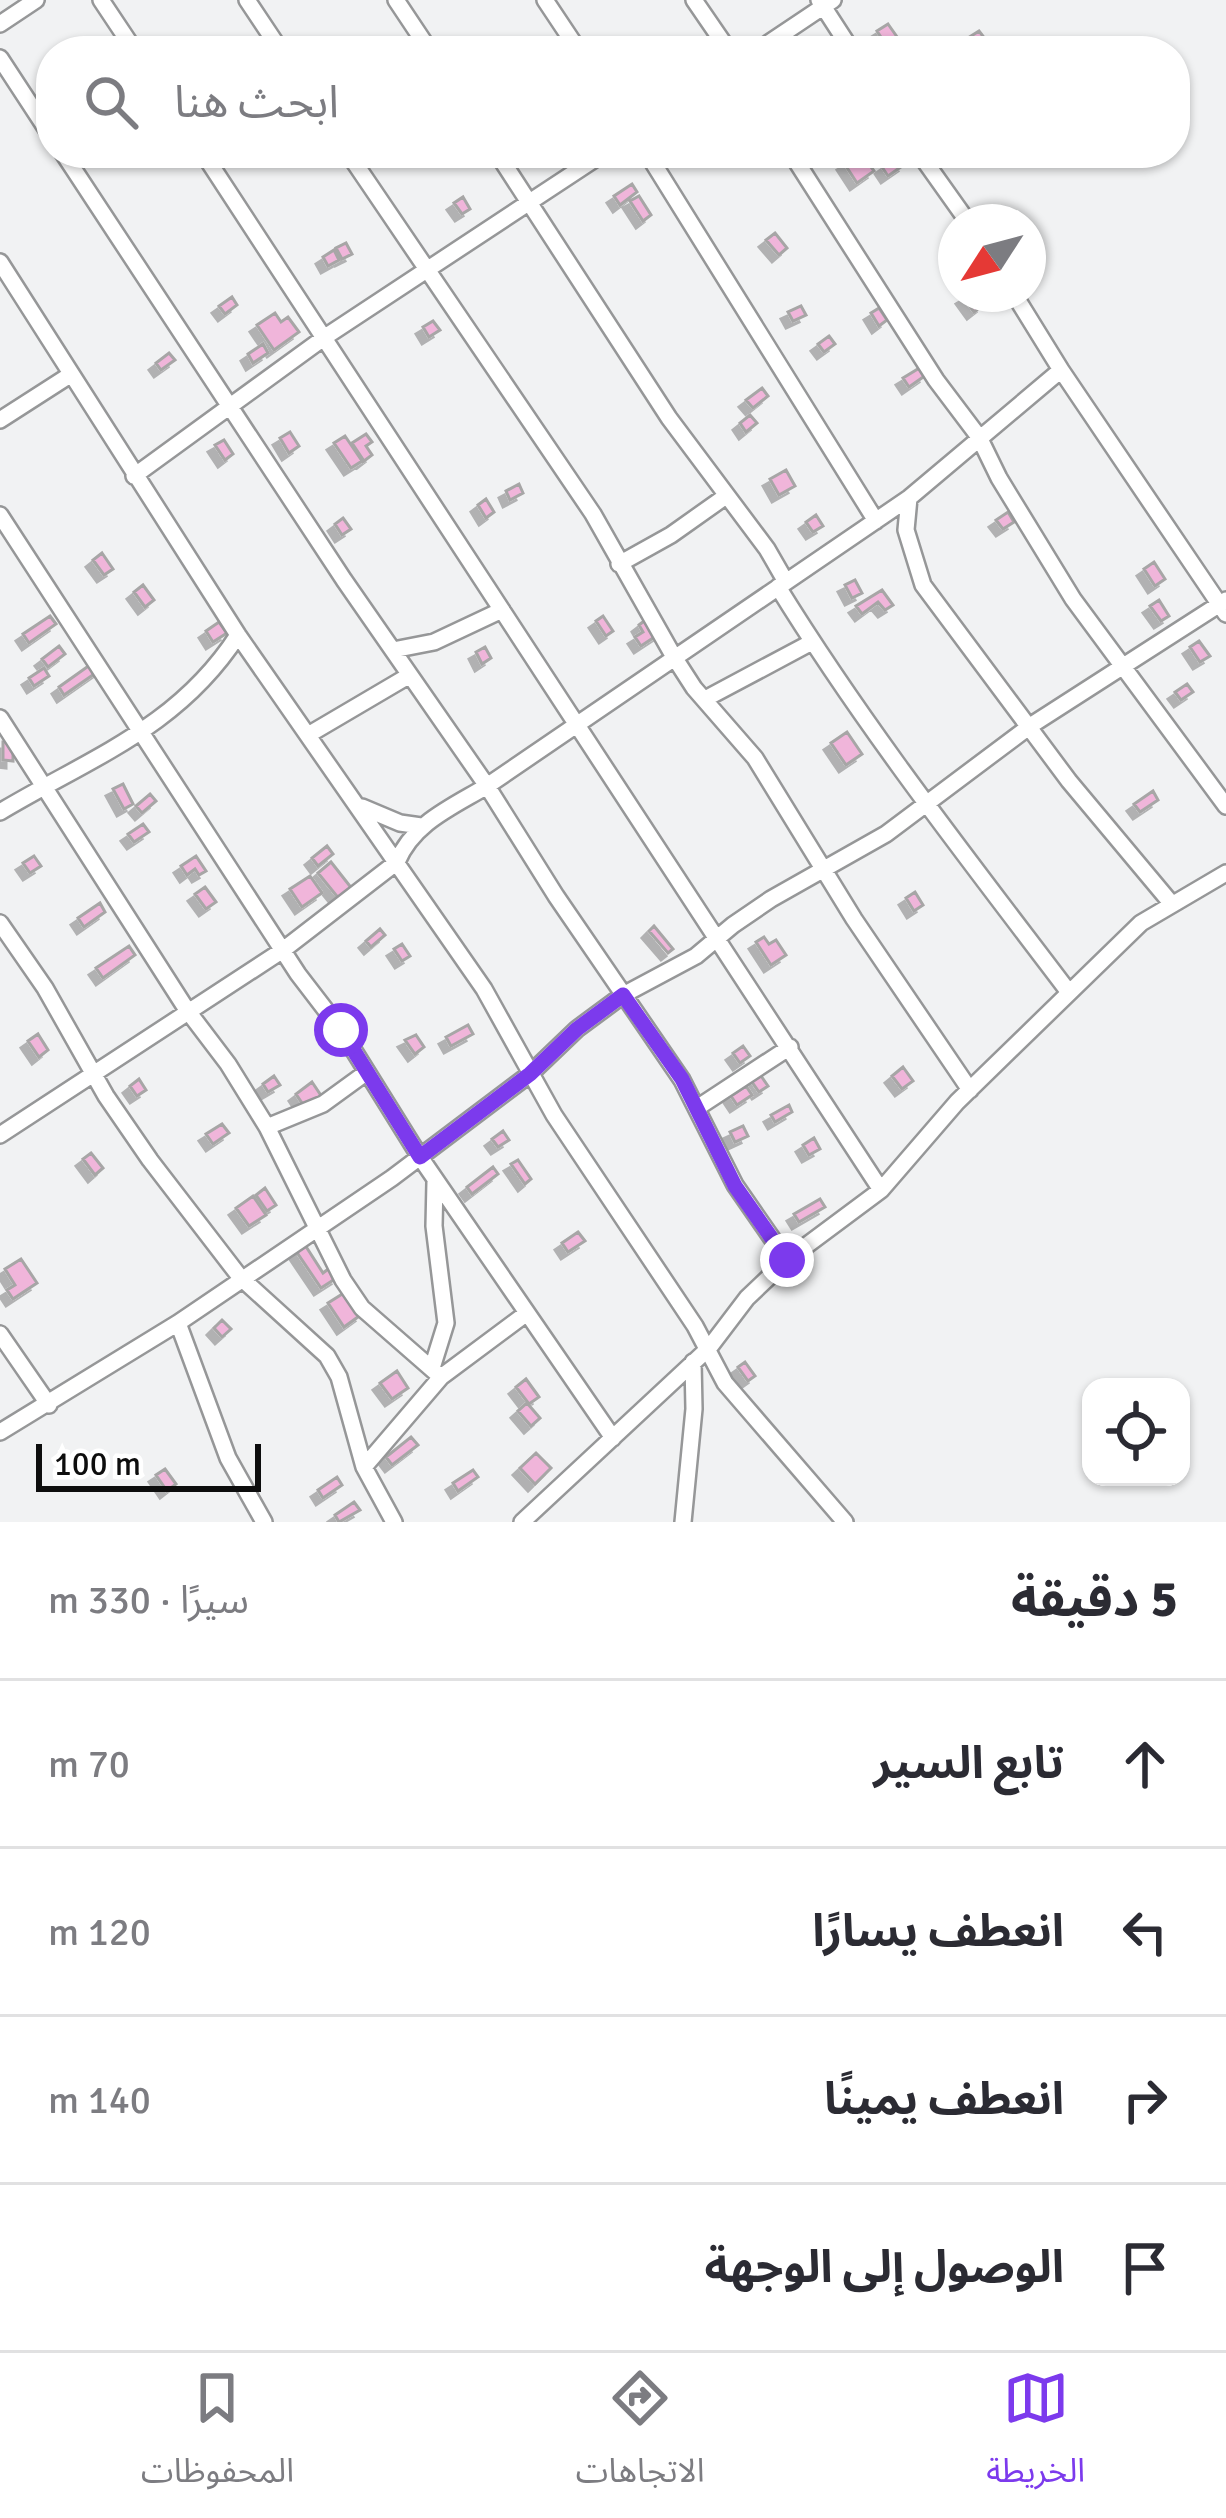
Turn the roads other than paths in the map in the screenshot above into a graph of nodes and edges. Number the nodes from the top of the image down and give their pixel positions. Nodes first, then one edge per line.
1 (36, 0) edge
2 (101, 0) edge
3 (247, 0) edge
4 (397, 0) edge
5 (545, 0) edge
6 (694, 0) edge
7 (825, 2) edge
8 (0, 24) edge
9 (125, 36) edge
10 (271, 36) edge
11 (420, 36) edge
12 (569, 36) edge
13 (719, 36) edge
14 (779, 36) edge
15 (844, 36) edge
16 (0, 58) edge
17 (36, 113) edge
18 (72, 168) edge
19 (213, 168) edge
20 (358, 168) edge
21 (507, 168) edge
22 (581, 168) edge
23 (656, 168) edge
24 (801, 168) edge
25 (930, 168) edge
26 (529, 202) junction
27 (955, 204) edge
28 (0, 262) edge
29 (426, 271) junction
30 (1026, 312) edge
31 (325, 337) junction
32 (1061, 370) junction
33 (70, 375) junction
34 (230, 405) junction
35 (0, 420) edge
36 (979, 437) junction
37 (134, 476) junction
38 (726, 496) junction
39 (909, 498) junction
40 (0, 515) edge
41 (876, 521) junction
42 (619, 564) junction
43 (782, 584) junction
44 (1224, 606) edge
45 (502, 610) junction
46 (238, 635) junction
47 (812, 642) junction
48 (392, 650) junction
49 (674, 657) junction
50 (1126, 668) junction
51 (410, 675) junction
52 (705, 699) junction
53 (0, 718) edge
54 (578, 724) junction
55 (1030, 726) junction
56 (141, 730) junction
57 (308, 735) junction
58 (487, 786) junction
59 (45, 788) junction
60 (926, 803) junction
61 (357, 805) junction
62 (1226, 806) edge
63 (0, 812) edge
64 (421, 826) junction
65 (397, 862) junction
66 (826, 868) junction
67 (1226, 873) edge
68 (1171, 902) junction
69 (0, 923) edge
70 (719, 937) junction
71 (283, 950) junction
72 (1068, 991) junction
73 (623, 995) junction
74 (187, 1010) junction
75 (790, 1047) junction
76 (94, 1072) junction
77 (367, 1072) junction
78 (530, 1074) junction
79 (970, 1090) junction
80 (697, 1108) junction
81 (267, 1127) junction
82 (1, 1132) edge
83 (420, 1157) junction
84 (435, 1179) junction
85 (881, 1190) junction
86 (317, 1226) junction
87 (787, 1260) junction
88 (240, 1277) junction
89 (527, 1313) junction
90 (178, 1323) junction
91 (0, 1334) edge
92 (709, 1348) junction
93 (693, 1362) junction
94 (436, 1372) junction
95 (49, 1405) junction
96 (0, 1432) edge
97 (613, 1438) junction
98 (364, 1467) junction
99 (264, 1522) edge
100 (394, 1522) edge
101 (522, 1522) edge
102 (683, 1522) edge
103 (844, 1522) edge

1 - 8 street
2 - 9 street
3 - 10 street
4 - 11 street
5 - 12 street
6 - 13 street
7 - 14 street
7 - 15 street
16 - 17 street
18 - 34 street
19 - 31 street
20 - 29 street
21 - 26 street
22 - 26 street
23 - 41 street
24 - 36 street
25 - 27 street
26 - 29 street
26 - 38 street
28 - 33 street
29 - 31 street
29 - 42 street
30 - 32 street
31 - 34 street
31 - 45 street
32 - 36 street
32 - 44 street
33 - 35 street
33 - 37 street
34 - 37 street
34 - 48 street
36 - 39 street
36 - 50 street
37 - 46 street
38 - 42 street
38 - 43 street
39 - 41 street
39 - 55 street
40 - 56 street
41 - 43 street
42 - 49 street
43 - 47 street
43 - 49 street
44 - 50 street
45 - 48 street
45 - 54 street
46 - 56 street
46 - 57 street
47 - 52 street
47 - 60 street
48 - 51 street
49 - 52 street
49 - 54 street
50 - 55 street
50 - 62 street
51 - 57 street
51 - 58 street
52 - 66 street
53 - 59 street
54 - 58 street
54 - 70 street
55 - 60 street
55 - 68 street
56 - 59 street
56 - 71 street
57 - 61 street
58 - 64 street
58 - 73 street
59 - 63 street
59 - 74 street
60 - 66 street
60 - 72 street
61 - 64 street
61 - 65 street
64 - 65 street
65 - 71 street
65 - 78 street
66 - 70 street
66 - 79 street
67 - 68 street
68 - 72 street
69 - 76 street
70 - 73 street
70 - 75 street
71 - 74 street
71 - 77 street
72 - 79 street
73 - 78 street
73 - 80 street
74 - 76 street
74 - 81 street
75 - 80 street
75 - 85 street
76 - 82 street
76 - 88 street
77 - 81 street
77 - 83 street
78 - 83 street
78 - 92 street
79 - 85 street
80 - 87 street
81 - 86 street
83 - 84 street
83 - 86 street
84 - 89 street
84 - 94 street
85 - 87 street
86 - 88 street
86 - 94 street
87 - 92 street
88 - 90 street
88 - 98 street
89 - 94 street
89 - 97 street
90 - 95 street
90 - 99 street
91 - 95 street
92 - 93 street
92 - 103 street
93 - 97 street
93 - 102 street
94 - 98 street
95 - 96 street
97 - 101 street
98 - 100 street

